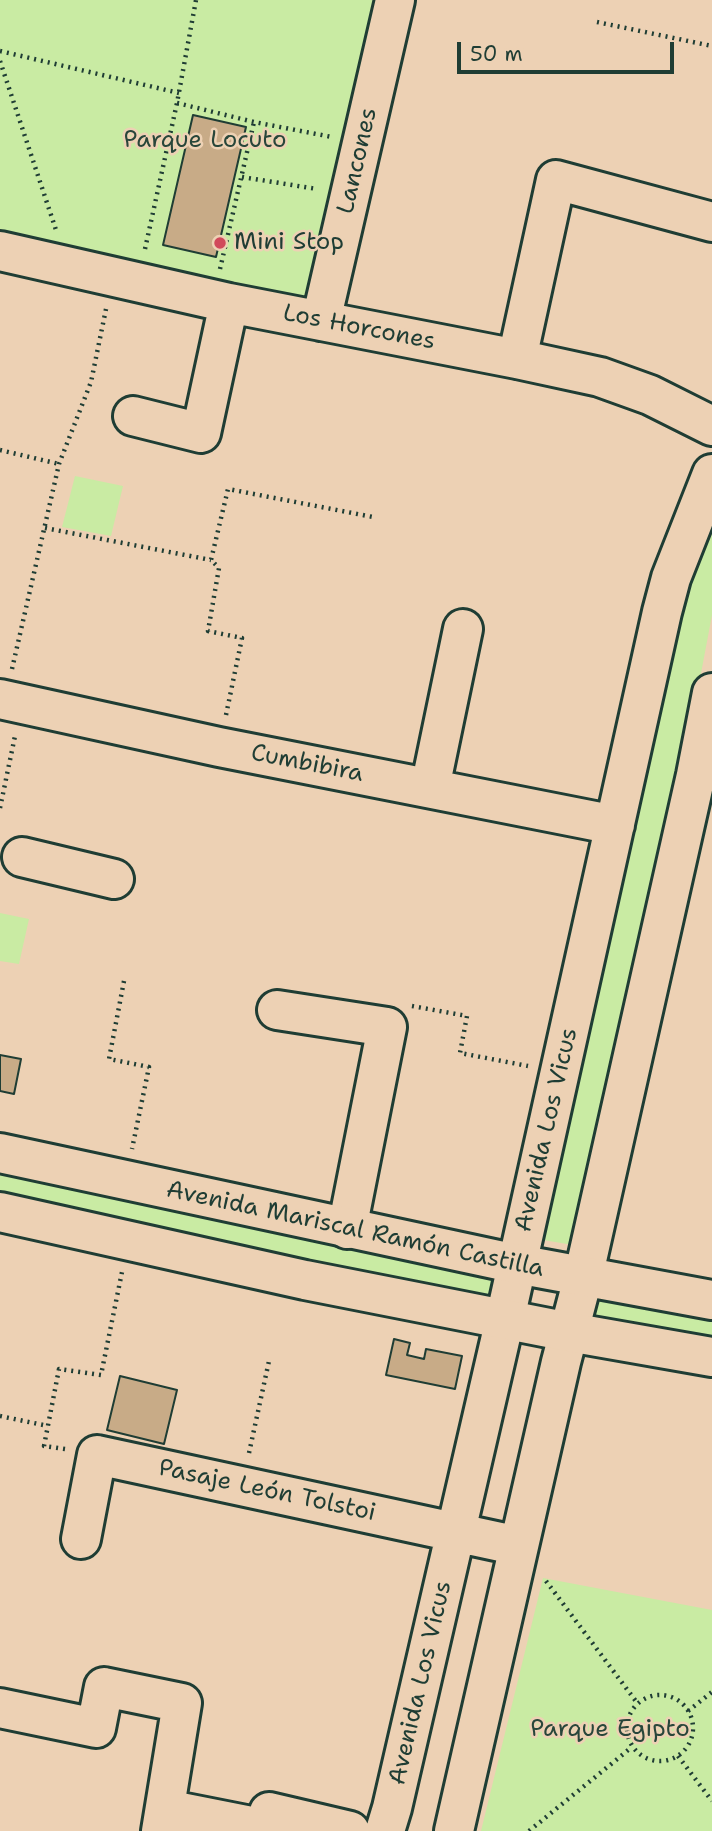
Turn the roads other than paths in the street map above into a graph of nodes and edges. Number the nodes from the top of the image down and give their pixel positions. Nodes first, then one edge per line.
1 (395, 0) edge
2 (712, 222) edge
3 (0, 251) edge
4 (224, 290) junction
5 (321, 321) junction
6 (517, 359) junction
7 (133, 416) dead end
8 (712, 426) edge
9 (712, 474) edge
10 (463, 629) dead end
11 (712, 693) edge
12 (8, 701) edge
13 (704, 776) edge
14 (430, 788) junction
15 (615, 825) junction
16 (22, 858) dead end
17 (114, 879) dead end
18 (277, 1010) dead end
19 (0, 1153) edge
20 (0, 1212) edge
21 (347, 1229) junction
22 (517, 1265) junction
23 (583, 1278) junction
24 (712, 1300) edge
25 (505, 1319) junction
26 (569, 1332) junction
27 (712, 1357) edge
28 (457, 1532) junction
29 (81, 1539) dead end
30 (519, 1546) junction
31 (0, 1707) edge
32 (163, 1820) edge
33 (350, 1831) edge
34 (385, 1831) edge
35 (454, 1831) edge

1 - 5 street, Lancones
2 - 6 street
3 - 4 street, Los Horcones
4 - 5 street, Los Horcones
4 - 7 street
5 - 6 street, Los Horcones
6 - 8 street, Los Horcones
9 - 15 street, Avenida Los Vicus
10 - 14 street
11 - 13 street
12 - 14 street, Cumbibira
13 - 23 street
14 - 15 street, Cumbibira
15 - 22 street, Avenida Los Vicus
16 - 17 street
18 - 21 street
19 - 21 street, Avenida Mariscal Ramón Castilla
20 - 25 street
21 - 22 street, Avenida Mariscal Ramón Castilla
22 - 23 street, Avenida Mariscal Ramón Castilla
22 - 25 street, Avenida Los Vicus
23 - 24 street, Avenida Mariscal Ramón Castilla
23 - 26 street
25 - 26 street
25 - 28 street, Avenida Los Vicus
26 - 27 street
26 - 30 street
28 - 29 street, Pasaje León Tolstoi
28 - 30 street, Pasaje León Tolstoi
28 - 34 street, Avenida Los Vicus
30 - 35 street
31 - 32 street
32 - 33 street

